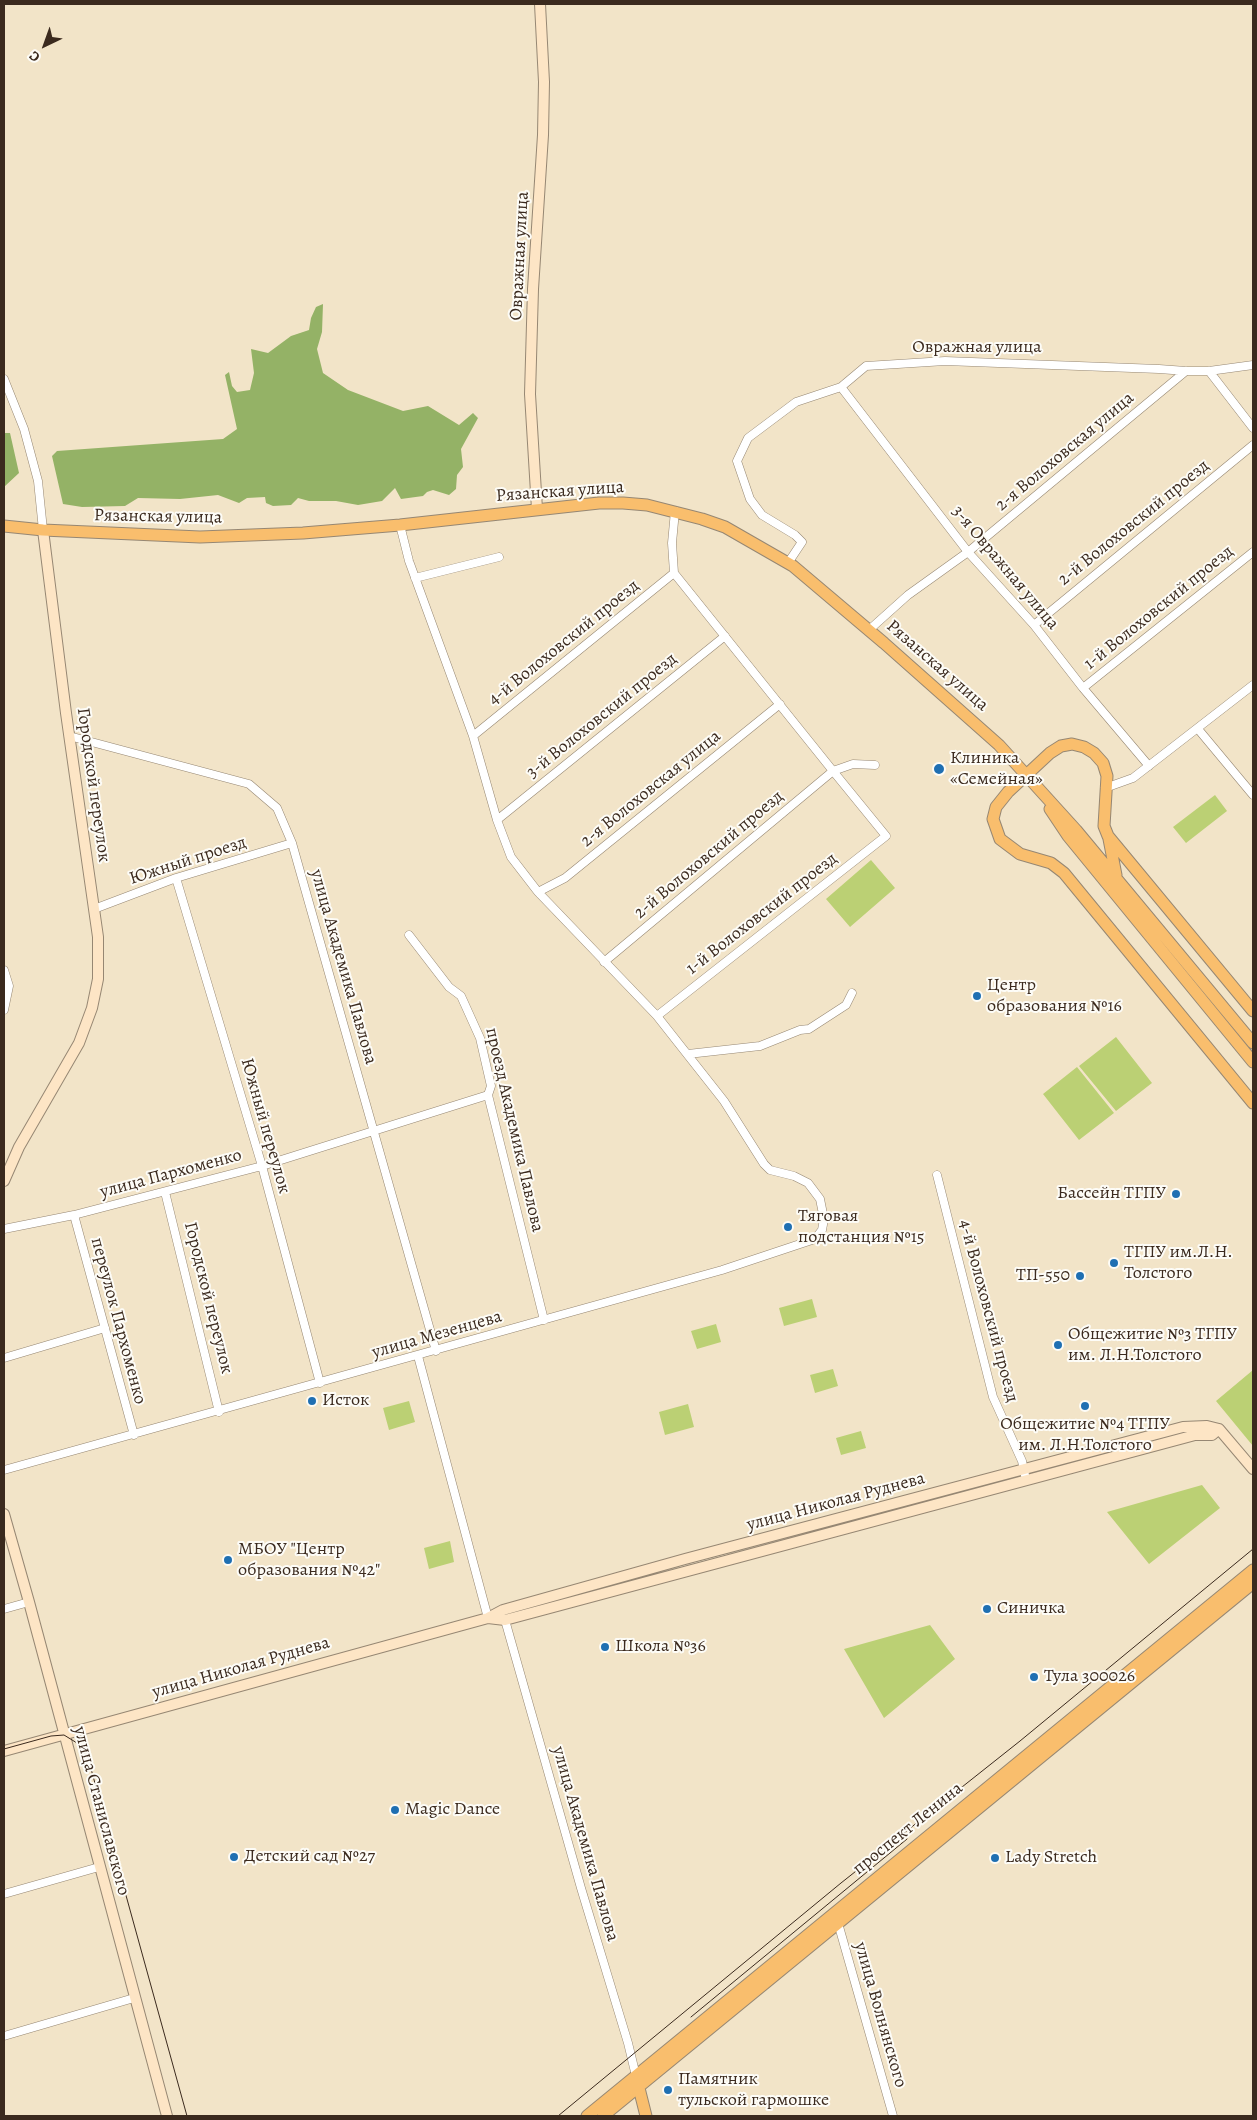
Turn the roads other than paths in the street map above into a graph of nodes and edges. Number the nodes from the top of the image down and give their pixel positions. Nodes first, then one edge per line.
1 (540, 4) edge
2 (1253, 365) edge
3 (1186, 371) junction
4 (1209, 371) junction
5 (4, 379) edge
6 (841, 387) junction
7 (1253, 428) edge
8 (1253, 445) edge
9 (537, 509) junction
10 (674, 511) junction
11 (400, 525) junction
12 (4, 526) edge
13 (43, 530) junction
14 (968, 552) junction
15 (1253, 552) edge
16 (499, 557) dead end
17 (788, 563) junction
18 (674, 573) junction
19 (415, 578) junction
20 (1034, 625) junction
21 (870, 630) junction
22 (725, 636) junction
23 (1253, 685) edge
24 (1083, 688) junction
25 (780, 704) junction
26 (1198, 729) junction
27 (69, 736) junction
28 (473, 736) junction
29 (875, 765) dead end
30 (1149, 766) junction
31 (832, 770) junction
32 (1026, 774) junction
33 (1105, 788) junction
34 (1253, 795) edge
35 (497, 820) junction
36 (1108, 836) junction
37 (292, 844) junction
38 (1116, 876) junction
39 (176, 878) junction
40 (538, 892) junction
41 (94, 909) junction
42 (409, 936) dead end
43 (604, 962) junction
44 (4, 970) edge
45 (852, 994) dead end
46 (4, 1010) edge
47 (1253, 1011) edge
48 (657, 1016) junction
49 (1253, 1043) edge
50 (688, 1054) junction
51 (1253, 1062) edge
52 (488, 1095) junction
53 (1253, 1103) edge
54 (374, 1129) junction
55 (262, 1166) junction
56 (937, 1175) dead end
57 (4, 1180) edge
58 (808, 1183) joint
59 (165, 1192) junction
60 (74, 1215) junction
61 (4, 1229) edge
62 (544, 1320) junction
63 (104, 1328) junction
64 (436, 1351) junction
65 (418, 1356) junction
66 (4, 1358) edge
67 (320, 1383) junction
68 (219, 1412) junction
69 (134, 1435) junction
70 (1253, 1469) edge
71 (4, 1470) edge
72 (1025, 1474) junction
73 (4, 1514) edge
74 (1253, 1570) edge
75 (1253, 1583) edge
76 (29, 1602) junction
77 (4, 1609) edge
78 (488, 1618) junction
79 (505, 1620) junction
80 (64, 1735) junction
81 (4, 1751) edge
82 (99, 1867) junction
83 (4, 1894) edge
84 (838, 1923) junction
85 (134, 1998) junction
86 (4, 2036) edge
87 (637, 2082) junction
88 (606, 2114) edge
89 (167, 2116) edge
90 (587, 2116) edge
91 (646, 2116) edge
92 (893, 2116) edge

1 - 9 street, Овражная улица
2 - 4 street, Овражная улица
3 - 4 street, Овражная улица
3 - 6 street, Овражная улица
3 - 14 street, 2-я Волоховская улица
4 - 7 street
5 - 13 street, Городской переулок
6 - 14 street, 3-я Овражная улица
6 - 17 street, Овражная улица
8 - 20 street, 2-й Волоховский проезд
9 - 10 main road, Рязанская улица
9 - 11 main road, Рязанская улица
10 - 17 main road, Рязанская улица
10 - 18 street
11 - 13 main road, Рязанская улица
11 - 19 street, 4-й Волоховский проезд
12 - 13 main road, Рязанская улица
13 - 27 street, Городской переулок
14 - 20 street, 3-я Овражная улица
14 - 21 street, 2-я Волоховская улица
15 - 24 street, 1-й Волоховский проезд
16 - 19 street
17 - 21 main road, Рязанская улица
18 - 22 street
18 - 28 street, 4-й Волоховский проезд
19 - 28 street, 4-й Волоховский проезд
20 - 24 street, 3-я Овражная улица
21 - 32 main road, Рязанская улица
22 - 25 street
22 - 35 street, 3-й Волоховский проезд
23 - 26 street
24 - 30 street, 3-я Овражная улица
25 - 31 street
25 - 40 street, 2-я Волоховская улица
26 - 30 street
26 - 34 street
27 - 37 street, улица Академика Павлова
27 - 41 street, Городской переулок
28 - 35 street, 4-й Волоховский проезд
29 - 31 street
30 - 33 street
31 - 43 street, 2-й Волоховский проезд
31 - 48 street, 1-й Волоховский проезд
32 - 33 main road
32 - 38 main road, Рязанская улица
32 - 51 main road, Рязанская улица
32 - 53 main road
33 - 36 main road
35 - 40 street, 4-й Волоховский проезд
36 - 38 main road
36 - 47 main road
37 - 39 street, Южный проезд
37 - 54 street, улица Академика Павлова
38 - 49 main road, Рязанская улица
39 - 41 street, Южный проезд
39 - 55 street, Южный переулок
40 - 43 street, 4-й Волоховский проезд
41 - 57 street, Городской переулок
42 - 52 street, проезд Академика Павлова
43 - 48 street, 4-й Волоховский проезд
44 - 46 street
45 - 50 street
48 - 50 street, 4-й Волоховский проезд
50 - 58 street, 4-й Волоховский проезд
52 - 54 street, улица Пархоменко
52 - 62 street, проезд Академика Павлова
54 - 55 street, улица Пархоменко
54 - 64 street, улица Академика Павлова
55 - 59 street, улица Пархоменко
55 - 67 street, Южный переулок
56 - 72 street, 4-й Волоховский проезд
58 - 62 street, улица Мезенцева
59 - 60 street, улица Пархоменко
59 - 68 street, Городской переулок
60 - 61 street, улица Пархоменко
60 - 63 street, переулок Пархоменко
62 - 64 street, улица Мезенцева
63 - 66 street
63 - 69 street, переулок Пархоменко
64 - 65 street, улица Мезенцева
65 - 67 street, улица Мезенцева
65 - 78 street
67 - 68 street, улица Мезенцева
68 - 69 street, улица Мезенцева
69 - 71 street, улица Мезенцева
70 - 72 street, улица Николая Руднева
72 - 78 street, улица Николая Руднева
72 - 79 street, улица Николая Руднева
73 - 76 street, улица Станиславского
74 - 87 main road, проспект Ленина
75 - 84 main road, проспект Ленина
76 - 77 street
76 - 80 street, улица Станиславского
78 - 79 street, улица Николая Руднева
78 - 80 street, улица Николая Руднева
79 - 87 street, улица Академика Павлова
80 - 81 street, улица Николая Руднева
80 - 82 street, улица Станиславского
82 - 83 street
82 - 85 street, улица Станиславского
84 - 87 main road, проспект Ленина
84 - 92 street, улица Волнянского
85 - 86 street
85 - 89 street, улица Станиславского
87 - 88 main road, проспект Ленина
87 - 90 main road, проспект Ленина
87 - 91 main road

